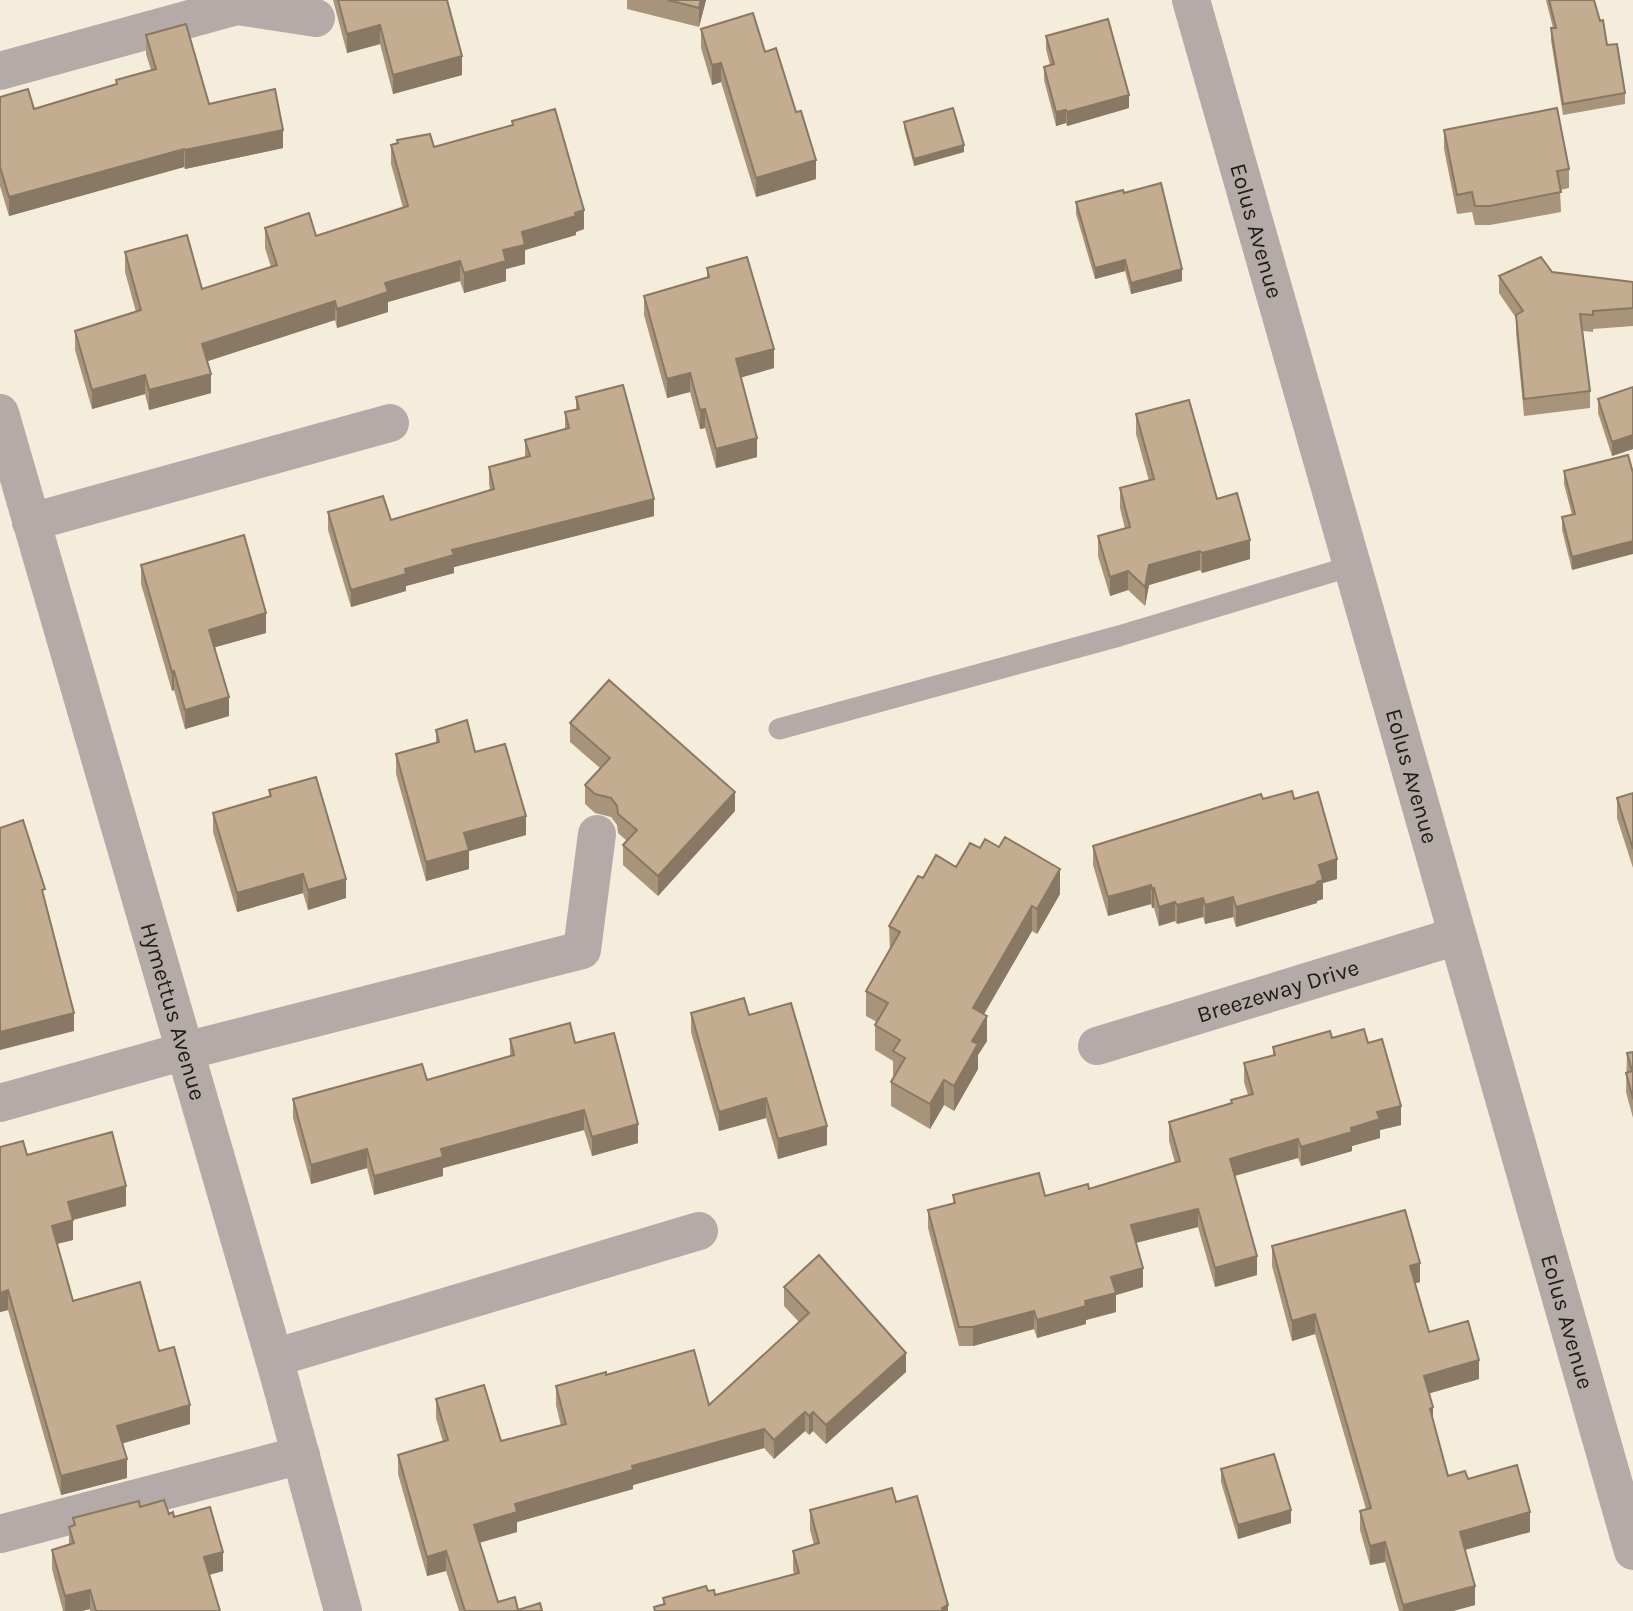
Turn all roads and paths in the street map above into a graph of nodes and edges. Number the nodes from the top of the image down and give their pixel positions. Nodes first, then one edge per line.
1 (1191, 0) edge
2 (316, 18) dead end
3 (0, 71) edge
4 (0, 412) edge
5 (390, 423) dead end
6 (31, 522) junction
7 (1352, 566) junction
8 (779, 729) dead end
9 (597, 834) dead end
10 (1457, 936) junction
11 (1097, 1046) dead end
12 (185, 1051) junction
13 (0, 1103) edge
14 (699, 1231) dead end
15 (274, 1358) junction
16 (301, 1455) junction
17 (0, 1534) edge
18 (1633, 1551) edge
19 (343, 1611) edge

1 - 7 street, Eolus Avenue
2 - 3 street
4 - 6 street, Hymettus Avenue
5 - 6 street
6 - 12 street, Hymettus Avenue
7 - 8 lane
7 - 10 street, Eolus Avenue
9 - 12 street
10 - 11 street, Breezeway Drive
10 - 18 street, Eolus Avenue
12 - 13 street
12 - 15 street, Hymettus Avenue
14 - 15 street
15 - 16 street, Hymettus Avenue
16 - 17 street
16 - 19 street, Hymettus Avenue

